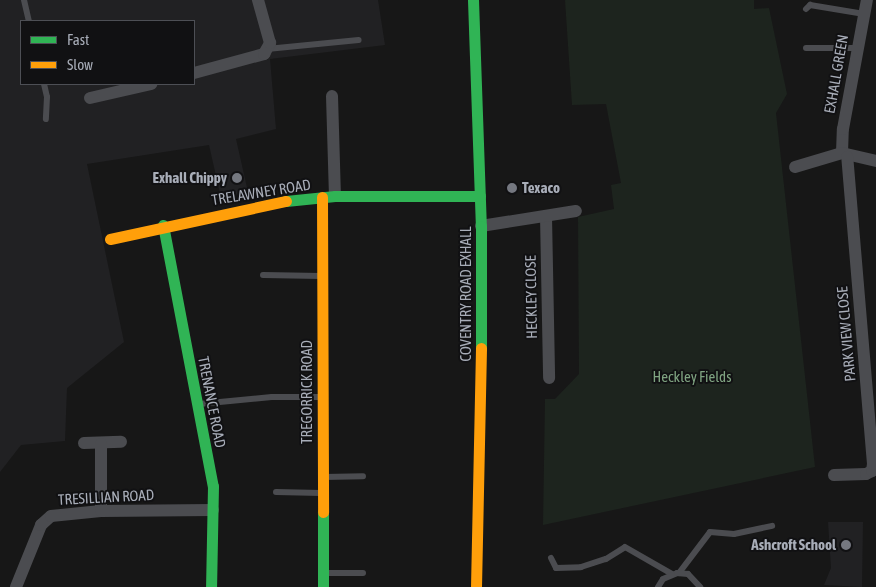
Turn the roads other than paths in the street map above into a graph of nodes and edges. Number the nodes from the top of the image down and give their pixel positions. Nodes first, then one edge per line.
1 (24, 0) edge
2 (258, 0) edge
3 (473, 0) edge
4 (867, 0) edge
5 (806, 9) dead end
6 (864, 14) junction
7 (29, 20) edge
8 (359, 40) dead end
9 (806, 48) dead end
10 (857, 48) junction
11 (267, 49) junction
12 (195, 73) edge
13 (44, 85) edge
14 (147, 85) edge
15 (332, 96) dead end
16 (90, 98) dead end
17 (46, 119) dead end
18 (844, 155) junction
19 (876, 161) edge
20 (795, 167) dead end
21 (480, 196) junction
22 (329, 197) junction
23 (576, 211) dead end
24 (546, 216) junction
25 (162, 225) junction
26 (481, 226) junction
27 (110, 239) dead end
28 (263, 275) dead end
29 (322, 276) junction
30 (549, 378) dead end
31 (322, 398) junction
32 (197, 404) junction
33 (121, 442) dead end
34 (84, 443) dead end
35 (101, 444) junction
36 (834, 475) dead end
37 (363, 476) dead end
38 (322, 477) junction
39 (276, 492) dead end
40 (322, 493) junction
41 (213, 510) junction
42 (100, 511) junction
43 (772, 526) dead end
44 (551, 558) dead end
45 (323, 573) junction
46 (363, 573) dead end
47 (676, 574) junction
48 (16, 587) edge
49 (211, 587) edge
50 (323, 587) edge
51 (476, 587) edge
52 (658, 587) edge
53 (700, 587) edge

1 - 7 lane
2 - 11 street
3 - 21 street, COVENTRY ROAD EXHALL
4 - 6 street, EXHALL GREEN
5 - 6 lane
6 - 10 street, EXHALL GREEN
8 - 11 lane
9 - 10 lane
10 - 18 street, EXHALL GREEN
11 - 12 street
13 - 17 lane
14 - 16 street
15 - 22 street
18 - 19 street
18 - 20 street
18 - 36 street, PARK VIEW CLOSE
21 - 22 street, TRELAWNEY ROAD
21 - 26 street, COVENTRY ROAD EXHALL
22 - 25 street, TRELAWNEY ROAD
22 - 29 street, TREGORRICK ROAD
23 - 24 street
24 - 26 street
24 - 30 street, HECKLEY CLOSE
25 - 27 street, TRELAWNEY ROAD
25 - 32 street, TRENANCE ROAD
26 - 51 street, COVENTRY ROAD EXHALL
28 - 29 lane
29 - 31 street, TREGORRICK ROAD
31 - 32 lane
31 - 38 street, TREGORRICK ROAD
32 - 41 street, TRENANCE ROAD
33 - 35 street
34 - 35 street
35 - 42 street
37 - 38 lane
38 - 40 street, TREGORRICK ROAD
39 - 40 lane
40 - 45 street, TREGORRICK ROAD
41 - 42 street, TRESILLIAN ROAD
41 - 49 street, TRENANCE ROAD
42 - 48 street, TRESILLIAN ROAD
43 - 47 lane
44 - 47 lane
45 - 46 lane
45 - 50 street, TREGORRICK ROAD
47 - 52 lane
47 - 53 lane

